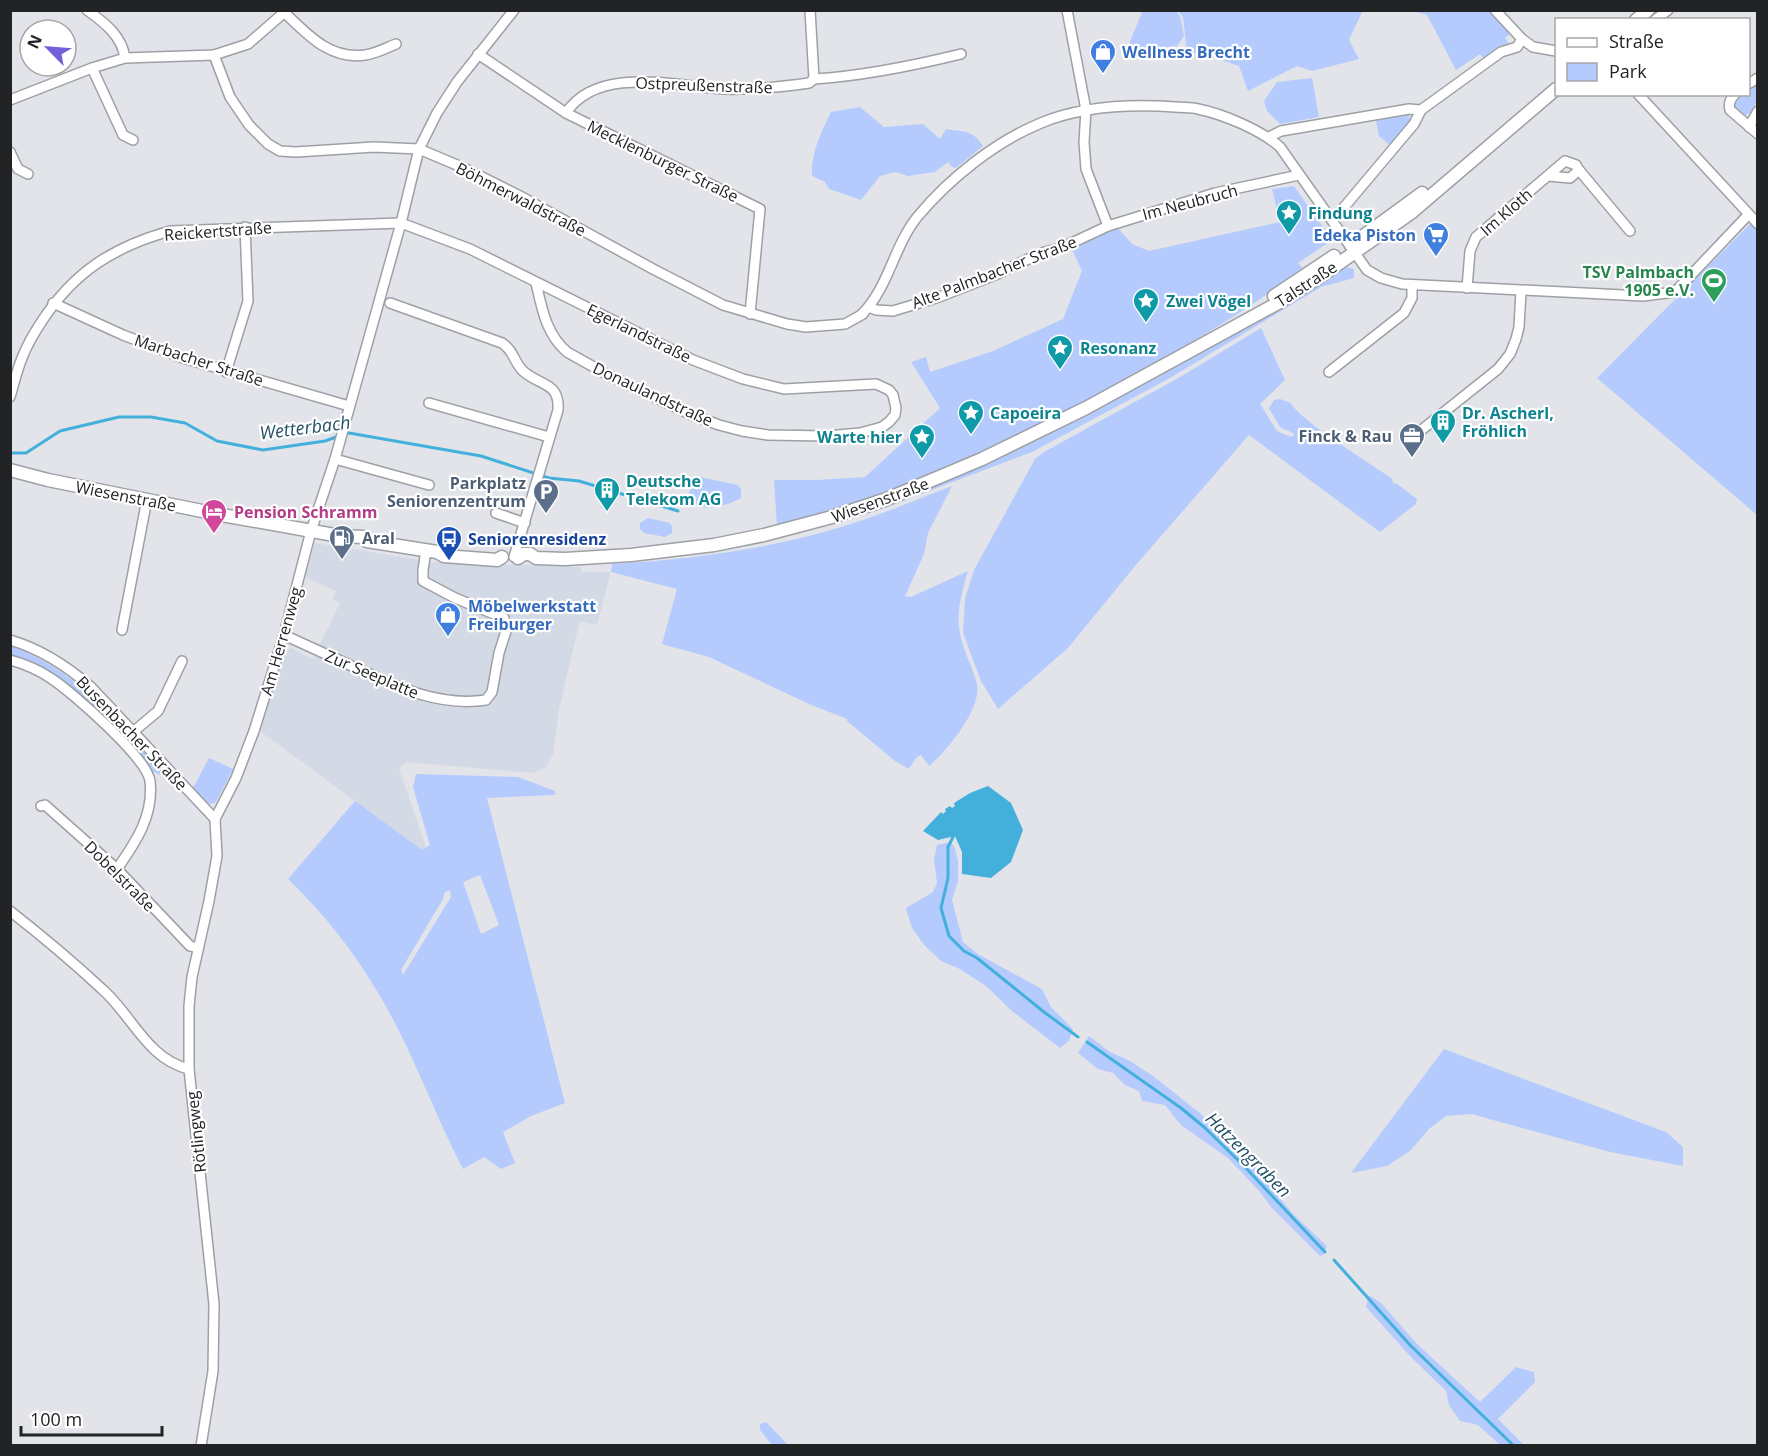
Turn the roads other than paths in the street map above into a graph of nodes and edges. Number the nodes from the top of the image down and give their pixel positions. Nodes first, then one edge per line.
1 (87, 10) edge
2 (514, 10) edge
3 (810, 10) edge
4 (1067, 10) edge
5 (1495, 10) edge
6 (286, 12) edge
7 (1522, 39) junction
8 (396, 44) dead end
9 (1555, 51) edge
10 (478, 54) junction
11 (961, 54) dead end
12 (214, 55) junction
13 (124, 58) junction
14 (92, 68) junction
15 (814, 79) junction
16 (1555, 91) edge
17 (1640, 96) edge
18 (1734, 96) edge
19 (10, 100) edge
20 (1086, 110) junction
21 (1421, 110) junction
22 (1758, 111) edge
23 (566, 113) junction
24 (1749, 127) junction
25 (1758, 134) edge
26 (1269, 137) junction
27 (133, 140) dead end
28 (419, 149) junction
29 (10, 152) edge
30 (1579, 170) junction
31 (28, 174) dead end
32 (1299, 175) junction
33 (1548, 176) junction
34 (1748, 215) junction
35 (1332, 218) junction
36 (401, 223) junction
37 (1758, 224) edge
38 (1108, 226) junction
39 (245, 227) junction
40 (1630, 231) dead end
41 (1084, 237) joint
42 (1352, 249) junction
43 (536, 283) junction
44 (1412, 285) junction
45 (1467, 288) junction
46 (1521, 291) junction
47 (53, 303) junction
48 (390, 303) dead end
49 (865, 312) junction
50 (750, 314) junction
51 (1196, 347) joint
52 (226, 372) junction
53 (1329, 372) dead end
54 (889, 390) joint
55 (10, 398) edge
56 (429, 403) dead end
57 (349, 406) junction
58 (1414, 436) dead end
59 (549, 437) junction
60 (335, 459) junction
61 (10, 470) edge
62 (429, 485) dead end
63 (147, 499) junction
64 (496, 513) dead end
65 (525, 523) junction
66 (311, 531) junction
67 (431, 551) junction
68 (512, 557) junction
69 (122, 630) dead end
70 (284, 635) junction
71 (10, 640) edge
72 (10, 660) edge
73 (182, 661) dead end
74 (134, 732) junction
75 (40, 806) dead end
76 (215, 819) junction
77 (117, 869) junction
78 (10, 911) edge
79 (198, 948) junction
80 (189, 1069) junction
81 (201, 1446) edge

1 - 13 street
2 - 10 street, Am Herrenweg
3 - 15 street
4 - 20 street
5 - 7 street
6 - 8 street
6 - 12 street
7 - 9 street
7 - 21 street
10 - 23 street, Mecklenburger Straße
10 - 28 street, Am Herrenweg
11 - 15 street, Ostpreußenstraße
12 - 13 street
12 - 28 street, Böhmerwaldstraße
13 - 14 street
14 - 19 street
14 - 27 street
15 - 23 street, Ostpreußenstraße
16 - 42 main road, Talstraße
17 - 34 street
18 - 24 street
20 - 26 street
20 - 38 street
20 - 49 street
21 - 26 street
21 - 35 street
22 - 24 street
23 - 50 street, Mecklenburger Straße
24 - 25 street
26 - 32 street
28 - 36 street, Am Herrenweg
28 - 50 street, Böhmerwaldstraße
29 - 31 street
30 - 33 street, Im Kloth
30 - 33 street, Im Kloth
30 - 40 street
32 - 35 street
32 - 38 street, Im Neubruch
33 - 45 street, Im Kloth
34 - 37 street
34 - 46 street
35 - 42 street
36 - 39 street, Reickertstraße
36 - 43 street, Egerlandstraße
36 - 57 street, Am Herrenweg
38 - 41 street, Im Neubruch
39 - 47 street, Reickertstraße
39 - 52 street
41 - 49 street, Alte Palmbacher Straße
42 - 44 street
42 - 51 main road, Talstraße
43 - 54 street, Egerlandstraße
43 - 54 street, Donaulandstraße
44 - 45 street
44 - 53 street
45 - 46 street
46 - 58 street
47 - 52 street, Marbacher Straße
47 - 55 street, Reickertstraße
48 - 59 street
49 - 50 street, Böhmerwaldstraße
51 - 68 main road, Wiesenstraße
52 - 57 street, Marbacher Straße
56 - 59 street
57 - 60 street, Am Herrenweg
59 - 65 street
60 - 62 street
60 - 66 street, Am Herrenweg
61 - 63 main road, Wiesenstraße
63 - 66 main road, Wiesenstraße
63 - 69 street
64 - 65 street
65 - 68 street
66 - 67 main road, Wiesenstraße
66 - 70 street, Am Herrenweg
67 - 68 main road, Wiesenstraße
67 - 70 street, Zur Seeplatte
70 - 76 street, Am Herrenweg
71 - 74 street, Busenbacher Straße
72 - 77 street
73 - 74 street
74 - 76 street, Busenbacher Straße
75 - 77 street, Dobelstraße
76 - 79 street, Rötlingweg
77 - 79 street, Dobelstraße
78 - 80 street
79 - 80 street, Rötlingweg
80 - 81 street, Rötlingweg

